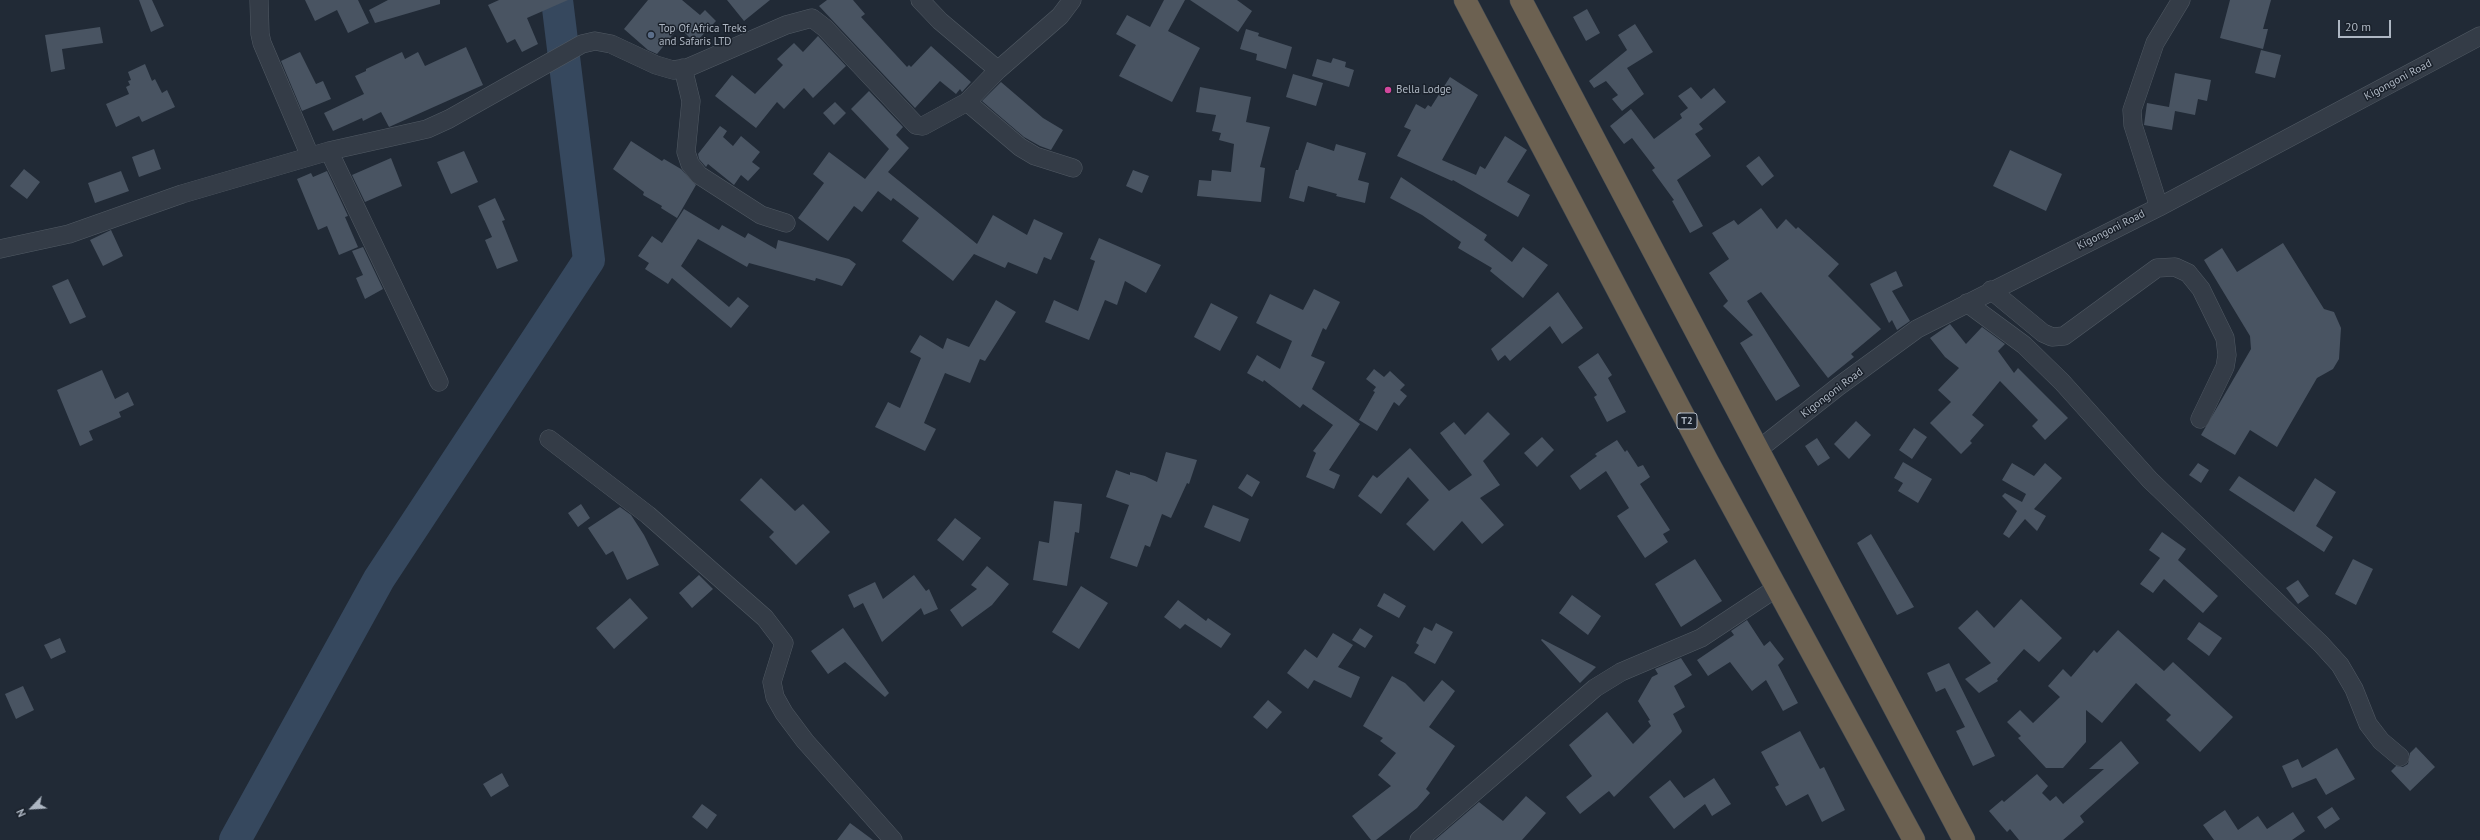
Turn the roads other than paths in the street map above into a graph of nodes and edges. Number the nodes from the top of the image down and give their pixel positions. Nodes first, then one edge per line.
1 (259, 0) edge
2 (920, 0) edge
3 (1072, 0) edge
4 (1465, 0) edge
5 (1521, 0) edge
6 (2181, 0) edge
7 (2480, 36) edge
8 (683, 68) junction
9 (998, 70) junction
10 (967, 102) junction
11 (329, 151) junction
12 (310, 156) junction
13 (1074, 168) dead end
14 (2158, 207) junction
15 (786, 223) dead end
16 (0, 249) edge
17 (1991, 290) junction
18 (1967, 302) junction
19 (439, 382) dead end
20 (2200, 419) dead end
21 (549, 439) dead end
22 (1759, 449) junction
23 (1778, 588) junction
24 (2400, 757) dead end
25 (893, 840) edge
26 (1420, 840) edge
27 (1914, 840) edge
28 (1964, 840) edge

1 - 12 street
2 - 9 street
3 - 9 street
4 - 23 highway, T2
5 - 22 highway
6 - 14 street
7 - 14 street, Kigongoni Road
8 - 10 street
8 - 11 street
8 - 15 street
9 - 10 street
10 - 13 street
11 - 12 street
11 - 19 street
12 - 16 street
14 - 17 street, Kigongoni Road
17 - 18 street, Kigongoni Road
17 - 20 street
18 - 22 street, Kigongoni Road
18 - 24 street
21 - 25 street
22 - 28 highway
23 - 26 street
23 - 27 highway, T2

